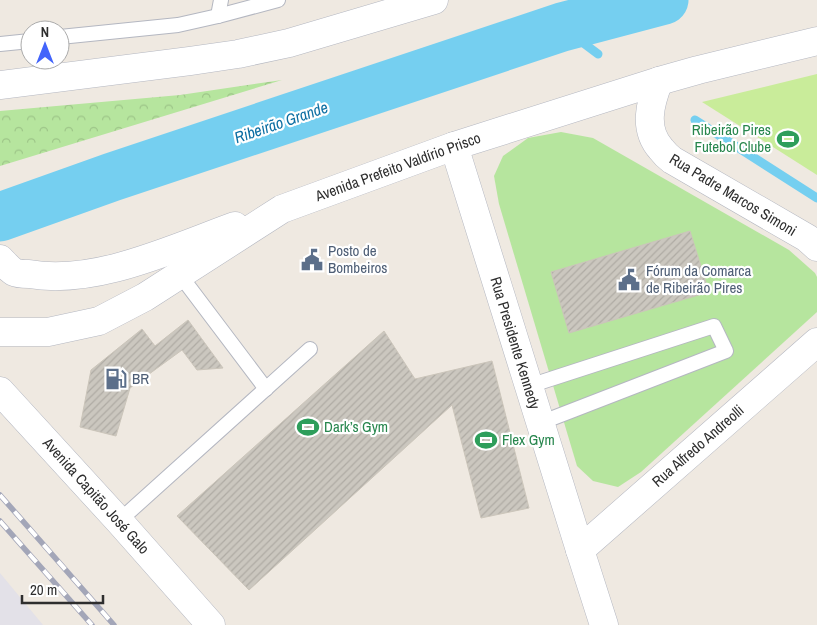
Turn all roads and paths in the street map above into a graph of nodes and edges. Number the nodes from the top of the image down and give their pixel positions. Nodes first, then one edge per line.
1 (221, 0) edge
2 (278, 0) edge
3 (434, 0) edge
4 (218, 16) junction
5 (70, 37) edge
6 (20, 42) edge
7 (817, 42) edge
8 (0, 44) edge
9 (659, 81) junction
10 (0, 85) edge
11 (454, 146) junction
12 (282, 209) junction
13 (817, 247) edge
14 (0, 259) edge
15 (180, 275) junction
16 (0, 332) edge
17 (817, 342) edge
18 (310, 349) dead end
19 (529, 386) junction
20 (266, 389) junction
21 (0, 391) edge
22 (540, 423) junction
23 (119, 521) junction
24 (580, 550) junction
25 (211, 625) edge
26 (604, 625) edge

1 - 4 lane
2 - 4 lane
3 - 10 main road
4 - 5 lane
6 - 8 lane
7 - 9 main road, Avenida Prefeito Valdírio Prisco
9 - 11 main road, Avenida Prefeito Valdírio Prisco
9 - 13 main road, Rua Padre Marcos Simoni
11 - 12 main road, Avenida Prefeito Valdírio Prisco
11 - 19 main road, Rua Presidente Kennedy
12 - 14 main road
12 - 15 main road, Avenida Prefeito Valdírio Prisco
15 - 16 main road, Avenida Prefeito Valdírio Prisco
15 - 20 lane
17 - 24 main road, Rua Alfredo Andreolli
18 - 20 lane
19 - 22 main road, Rua Presidente Kennedy
19 - 22 lane
20 - 23 lane
21 - 23 main road, Avenida Capitão José Galo
22 - 24 main road, Rua Presidente Kennedy
23 - 25 main road, Avenida Capitão José Galo
24 - 26 main road, Rua Presidente Kennedy

